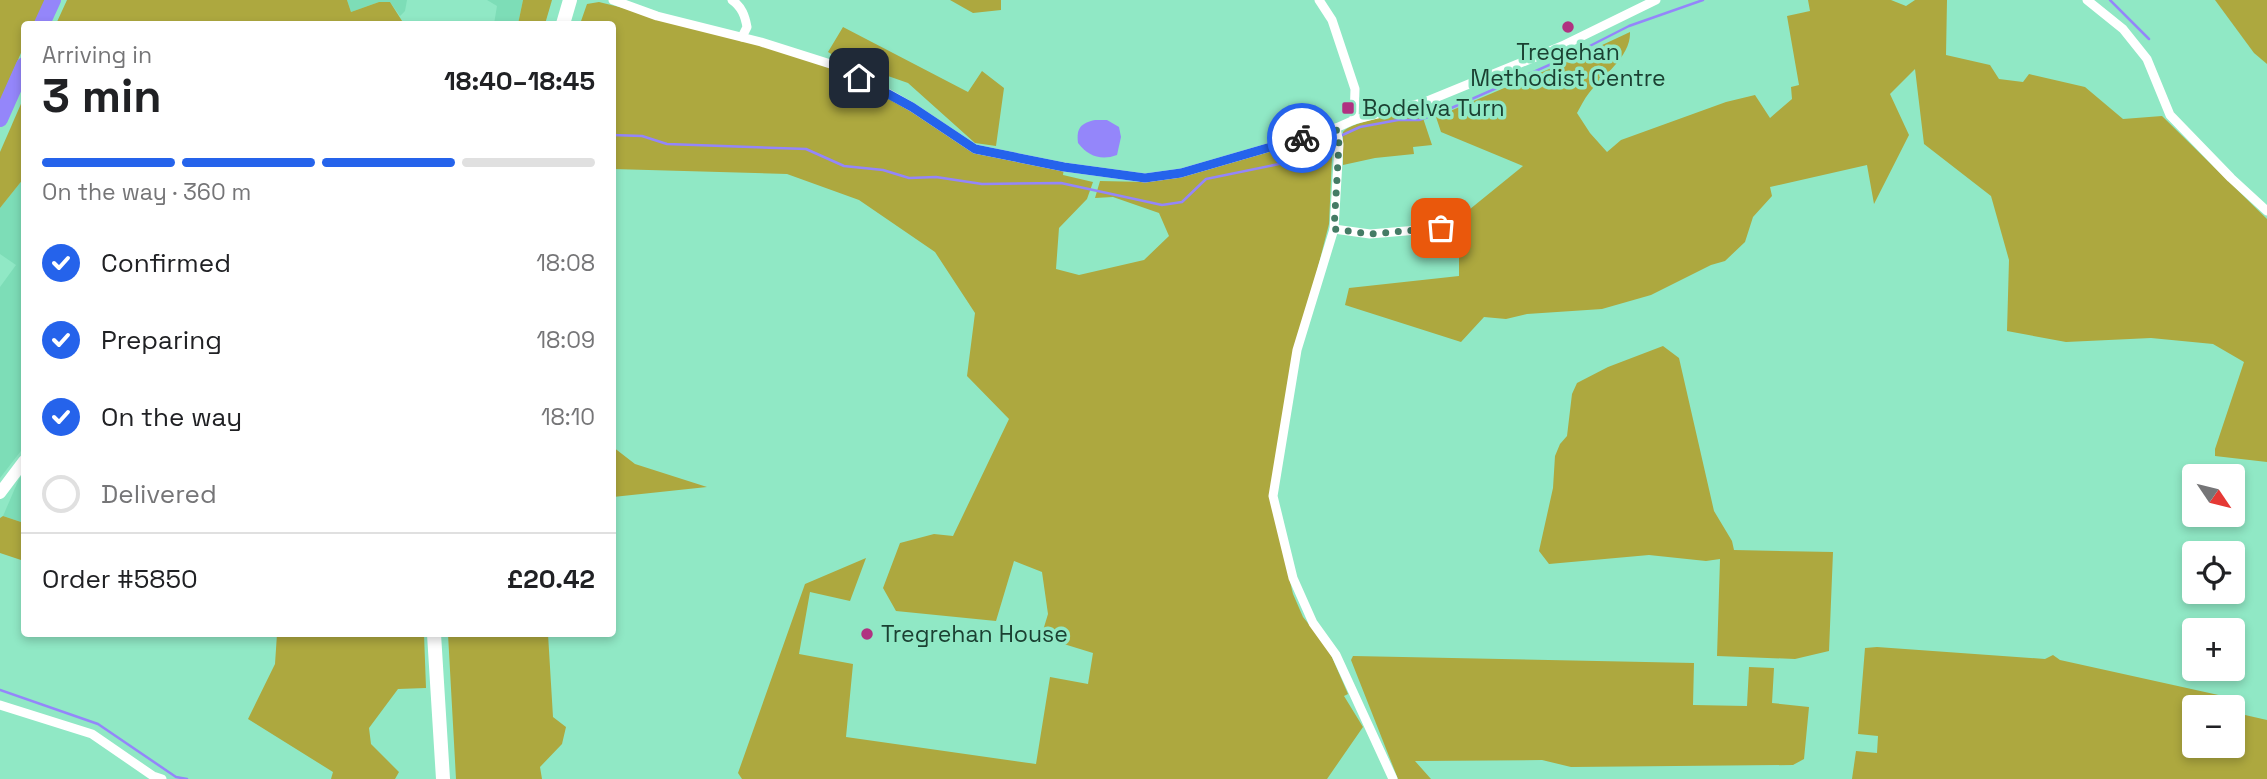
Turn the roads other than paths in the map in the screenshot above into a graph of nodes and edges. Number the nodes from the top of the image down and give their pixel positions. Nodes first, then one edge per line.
1 (570, 0) edge
2 (613, 0) edge
3 (732, 0) edge
4 (1319, 0) edge
5 (1656, 0) edge
6 (2087, 0) edge
7 (564, 21) edge
8 (742, 37) junction
9 (1354, 120) junction
10 (1337, 136) junction
11 (2267, 211) edge
12 (1441, 228) dead end
13 (1334, 229) junction
14 (21, 465) edge
15 (0, 493) edge
16 (434, 637) edge
17 (0, 705) edge
18 (162, 779) edge
19 (443, 779) edge
20 (1393, 779) edge

1 - 7 highway
2 - 8 street
3 - 8 street
4 - 9 street
5 - 9 street
6 - 11 street
8 - 10 street
9 - 10 street
10 - 13 street
12 - 13 street
13 - 20 street
14 - 15 main road
16 - 19 highway
17 - 18 street

